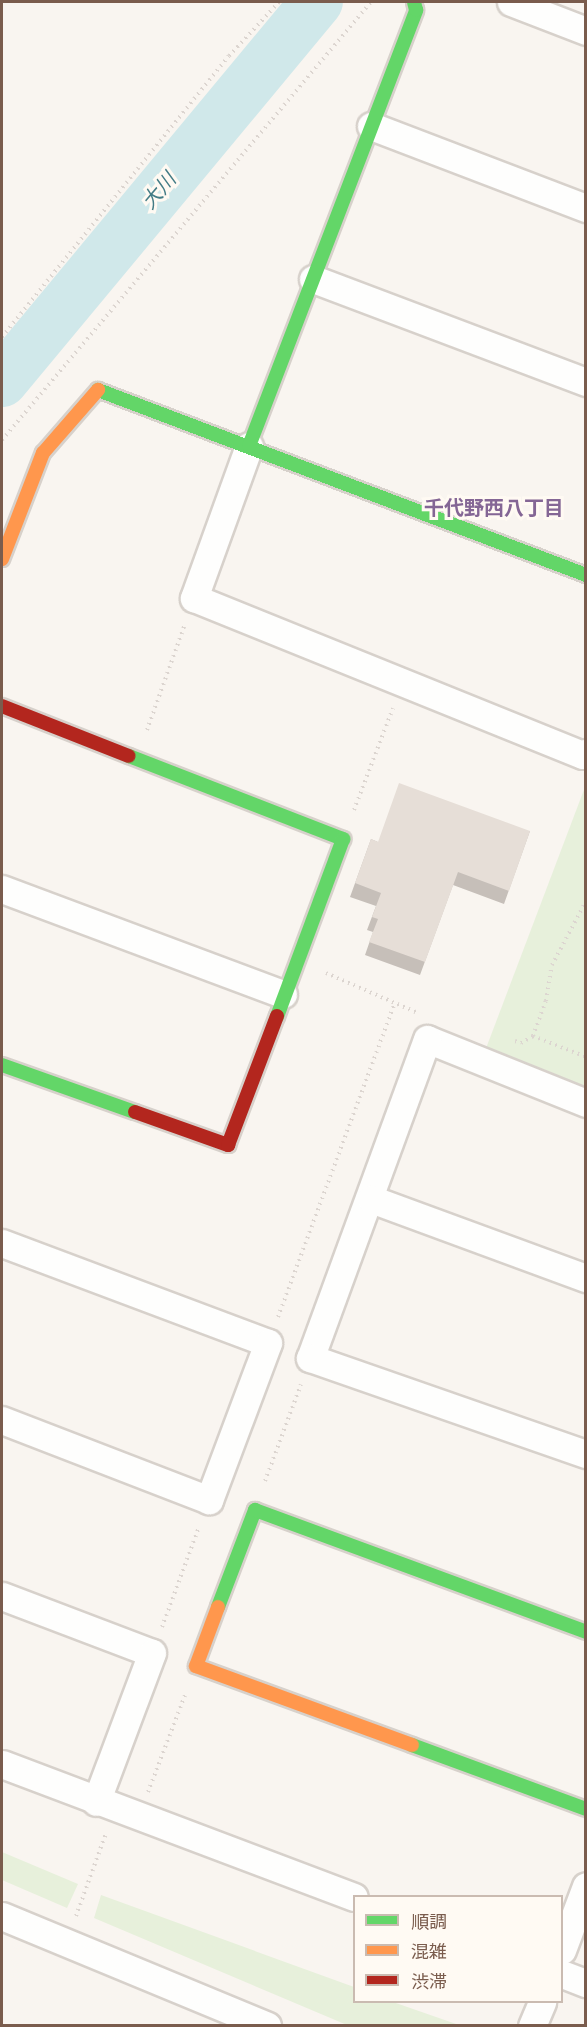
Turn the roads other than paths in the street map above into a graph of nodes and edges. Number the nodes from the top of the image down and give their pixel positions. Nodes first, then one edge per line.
1 (414, 2) edge
2 (511, 2) edge
3 (585, 31) edge
4 (371, 126) junction
5 (585, 208) edge
6 (313, 279) junction
7 (585, 382) edge
8 (249, 446) junction
9 (2, 559) edge
10 (585, 575) edge
11 (2, 706) edge
12 (585, 753) edge
13 (2, 890) edge
14 (283, 994) junction
15 (2, 1065) edge
16 (585, 1103) edge
17 (371, 1199) junction
18 (2, 1242) edge
19 (585, 1278) edge
20 (2, 1420) edge
21 (585, 1454) edge
22 (2, 1596) edge
23 (585, 1632) edge
24 (2, 1764) edge
25 (585, 1809) edge
26 (117, 1810) junction
27 (585, 1886) edge
28 (353, 1897) edge
29 (2, 1916) edge
30 (563, 1945) edge
31 (563, 1975) edge
32 (585, 1983) edge
33 (541, 2003) edge
34 (267, 2025) edge
35 (532, 2025) edge

1 - 4 street
2 - 3 street
4 - 5 street
4 - 6 street
6 - 7 street
6 - 8 street
8 - 9 street
8 - 10 street
8 - 12 street
11 - 14 street
13 - 14 street
14 - 15 street
16 - 17 street
17 - 19 street
17 - 21 street
18 - 20 street
22 - 26 street
23 - 25 street
24 - 26 street
26 - 28 street
27 - 30 street
29 - 34 street
31 - 32 street
33 - 35 street

